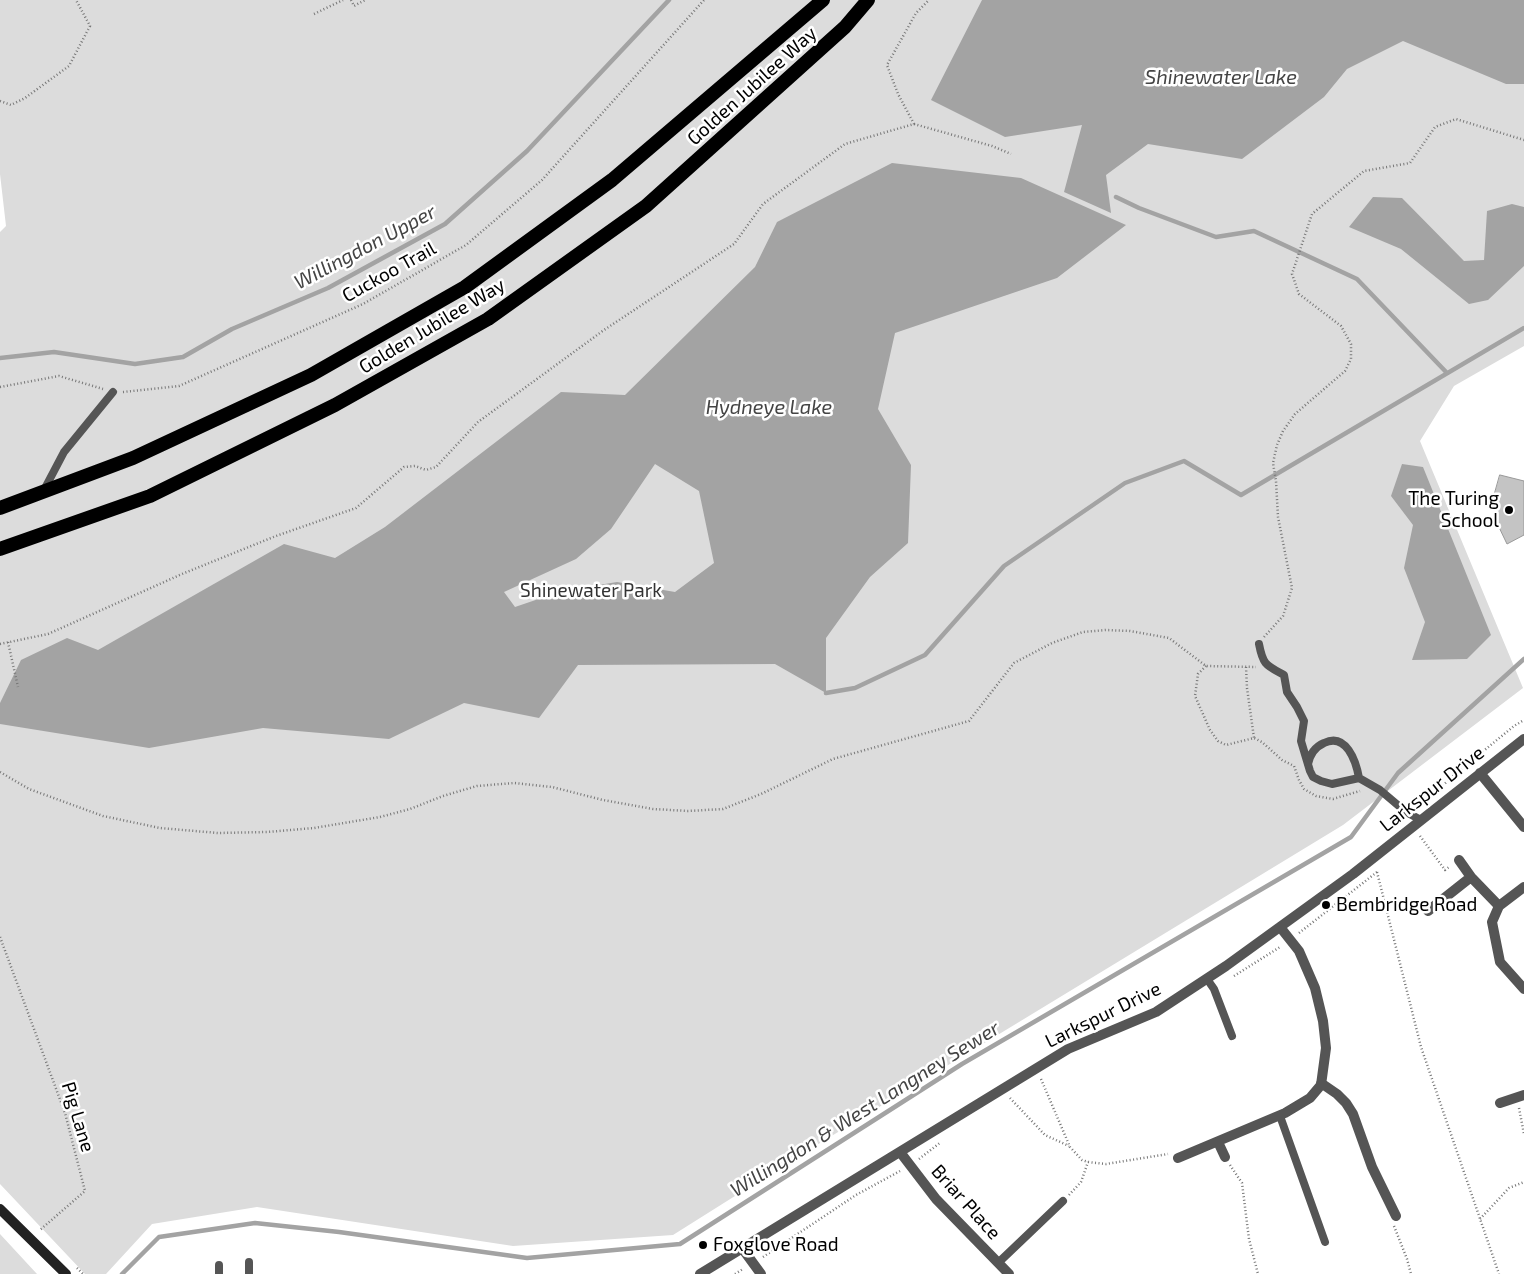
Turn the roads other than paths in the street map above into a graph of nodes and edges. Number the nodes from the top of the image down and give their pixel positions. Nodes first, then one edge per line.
1 (822, 0) edge
2 (868, 0) edge
3 (113, 392) road end
4 (43, 492) junction
5 (0, 508) edge
6 (0, 549) edge
7 (1259, 644) road end
8 (1524, 739) edge
9 (1308, 765) junction
10 (1480, 773) junction
11 (1359, 778) junction
12 (1422, 820) junction
13 (1524, 827) edge
14 (1459, 860) road end
15 (1470, 877) junction
16 (1524, 887) edge
17 (1499, 906) junction
18 (1428, 911) dead end
19 (1280, 927) junction
20 (1207, 979) junction
21 (1524, 989) edge
22 (1232, 1036) dead end
23 (1321, 1083) junction
24 (1521, 1096) edge
25 (1500, 1103) dead end
26 (1280, 1116) junction
27 (1218, 1142) junction
28 (900, 1152) junction
29 (1178, 1158) road end
30 (1225, 1158) road end
31 (1063, 1201) road end
32 (0, 1209) edge
33 (1396, 1216) road end
34 (1325, 1242) dead end
35 (742, 1248) junction
36 (249, 1262) dead end
37 (998, 1263) junction
38 (219, 1265) dead end
39 (66, 1274) edge
40 (219, 1274) edge
41 (249, 1274) edge
42 (700, 1274) edge
43 (761, 1274) edge
44 (1009, 1274) edge

1 - 4 highway, Golden Jubilee Way
2 - 6 highway, Golden Jubilee Way
3 - 4 lane
4 - 5 highway, Golden Jubilee Way
7 - 9 lane
8 - 10 street, Larkspur Drive
9 - 11 lane
9 - 11 lane
10 - 12 street, Larkspur Drive
10 - 13 street
11 - 12 lane
12 - 19 street, Larkspur Drive
14 - 15 street
15 - 17 street
15 - 18 street
16 - 17 street
17 - 21 street
19 - 20 street, Larkspur Drive
19 - 23 street
20 - 22 lane
20 - 28 street, Larkspur Drive
23 - 26 street
23 - 33 street
24 - 25 street
26 - 27 street
26 - 34 lane
27 - 29 street
27 - 30 street
28 - 35 street, Larkspur Drive
28 - 37 street, Briar Place
31 - 37 lane
32 - 39 main road
35 - 42 street, Larkspur Drive
35 - 43 street
36 - 41 lane
37 - 44 street, Briar Place
38 - 40 lane

